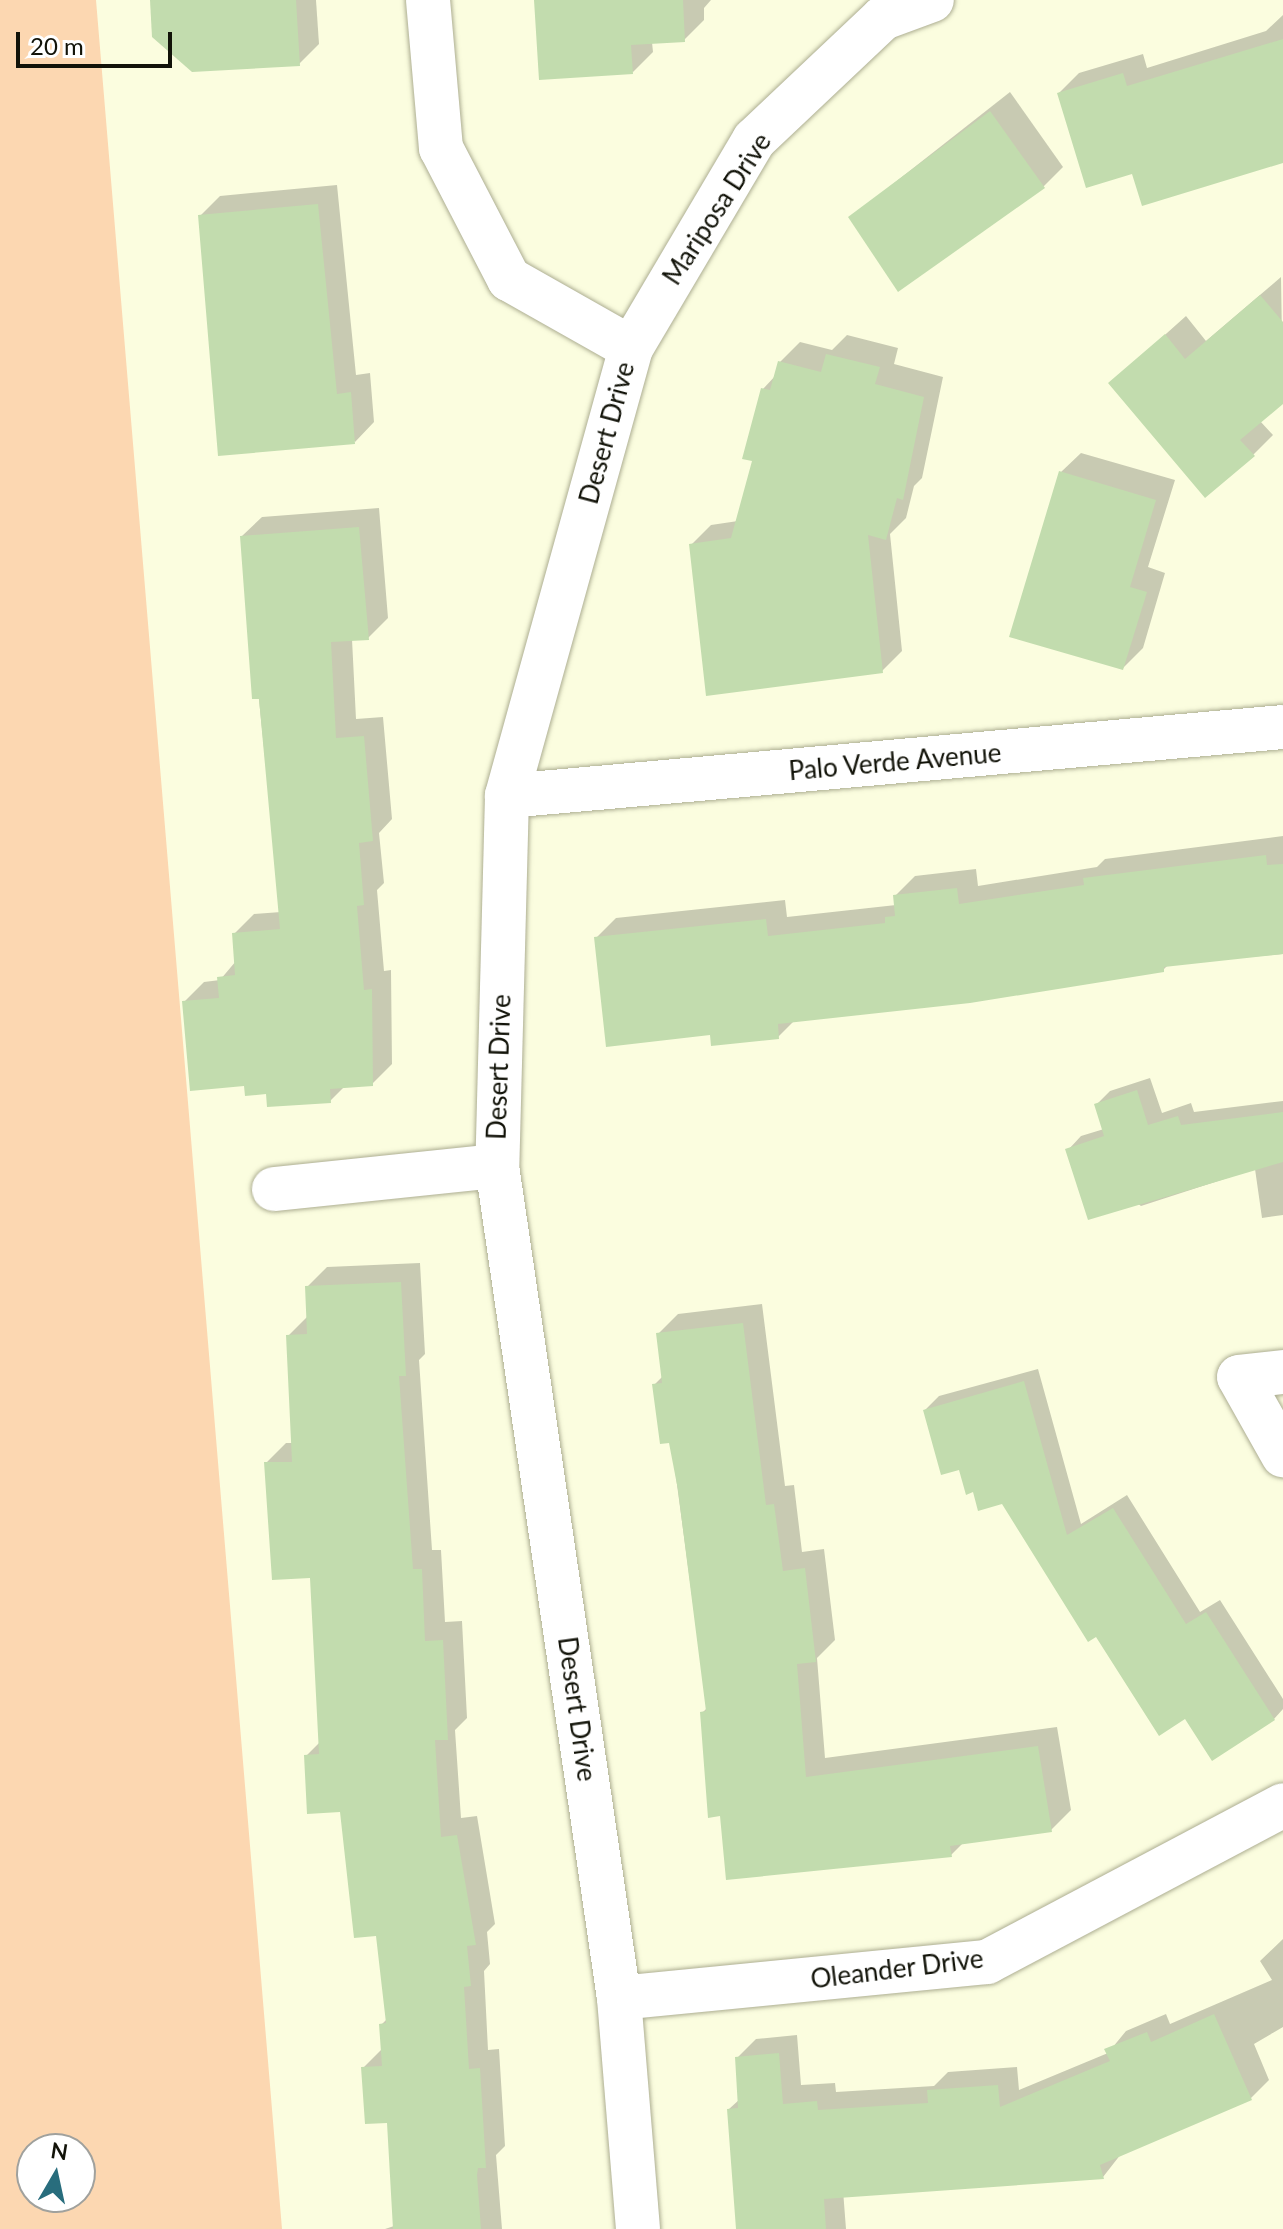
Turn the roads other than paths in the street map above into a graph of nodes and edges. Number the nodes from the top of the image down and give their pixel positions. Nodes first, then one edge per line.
1 (428, 0) edge
2 (932, 0) edge
3 (631, 348) junction
4 (1283, 727) edge
5 (507, 796) junction
6 (497, 1166) junction
7 (274, 1189) dead end
8 (1283, 1372) edge
9 (1283, 1455) edge
10 (1283, 1805) edge
11 (619, 1998) junction
12 (638, 2229) edge

1 - 3 street, Desert Drive
2 - 3 street, Mariposa Drive
3 - 5 street, Desert Drive
4 - 5 street, Palo Verde Avenue
5 - 6 street, Desert Drive
6 - 7 street
6 - 11 street, Desert Drive
8 - 9 street
10 - 11 street, Oleander Drive
11 - 12 street, Desert Drive

